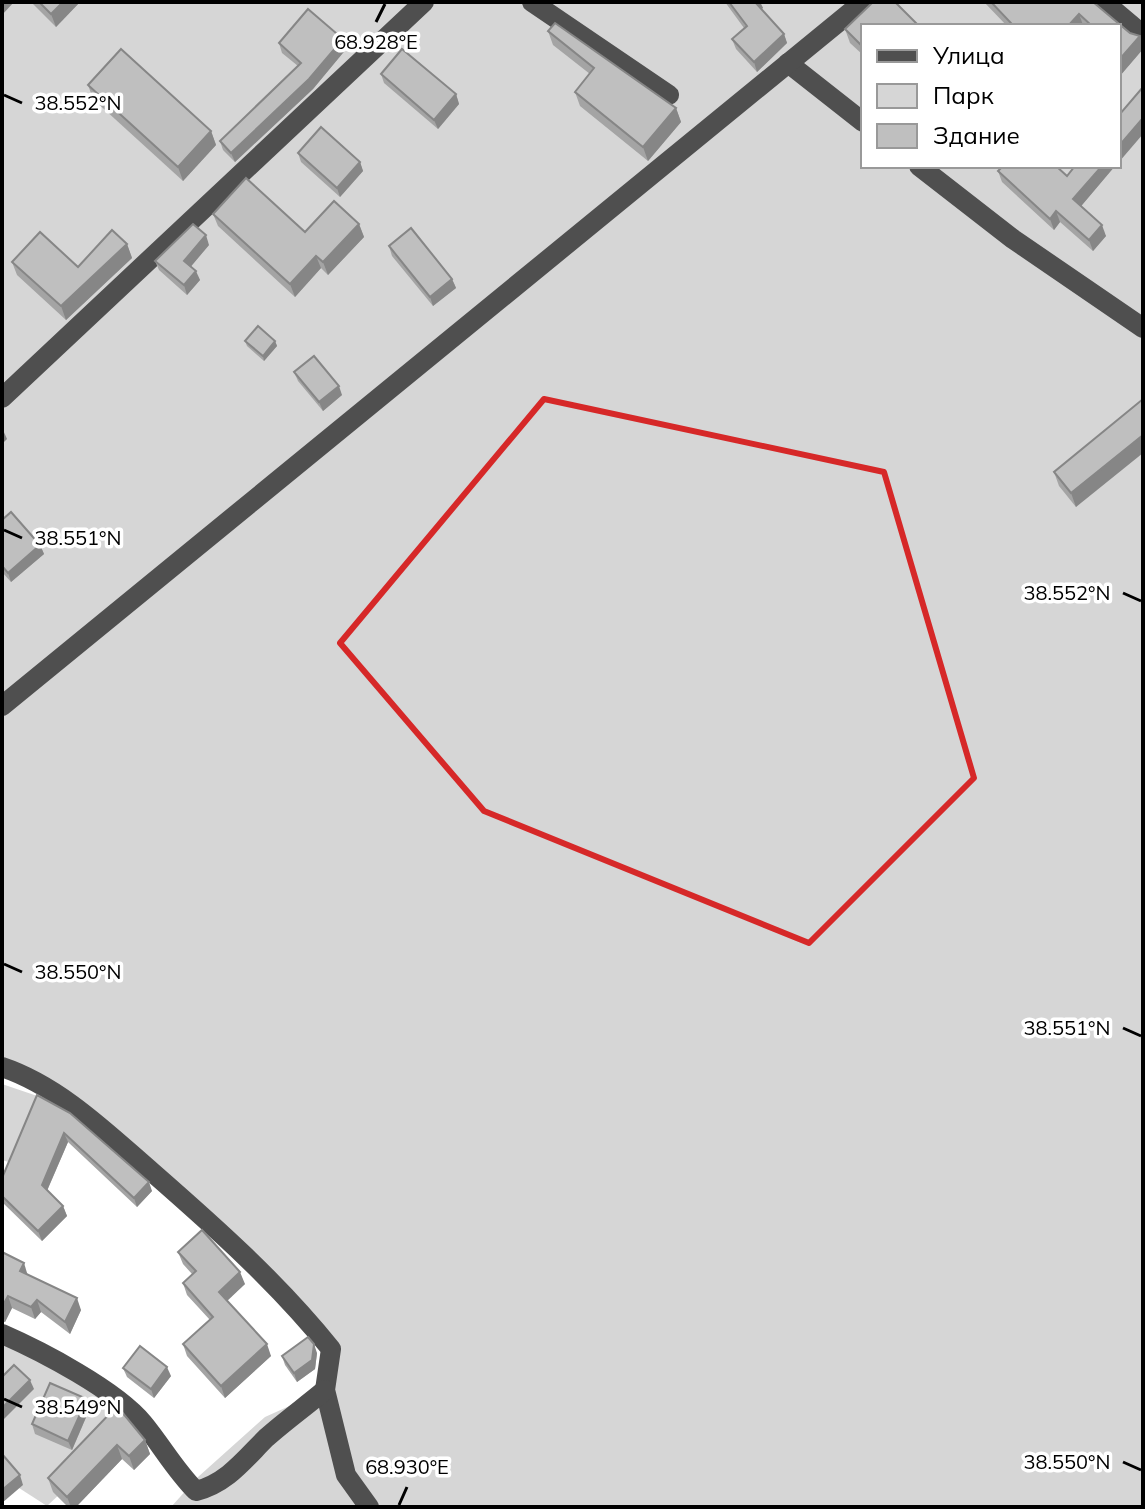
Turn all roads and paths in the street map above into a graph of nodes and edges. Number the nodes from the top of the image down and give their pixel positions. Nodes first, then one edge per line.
1 (424, 2) edge
2 (532, 2) edge
3 (863, 2) edge
4 (1104, 2) edge
5 (1143, 35) edge
6 (788, 63) junction
7 (669, 95) dead end
8 (861, 120) edge
9 (922, 168) edge
10 (1143, 328) edge
11 (2, 398) edge
12 (2, 706) edge
13 (2, 1067) edge
14 (2, 1334) edge
15 (325, 1390) junction
16 (369, 1507) edge

1 - 11 street
2 - 7 street
3 - 6 street
4 - 5 street
6 - 8 street
6 - 12 street
9 - 10 street
13 - 15 street
14 - 15 street
15 - 16 street

